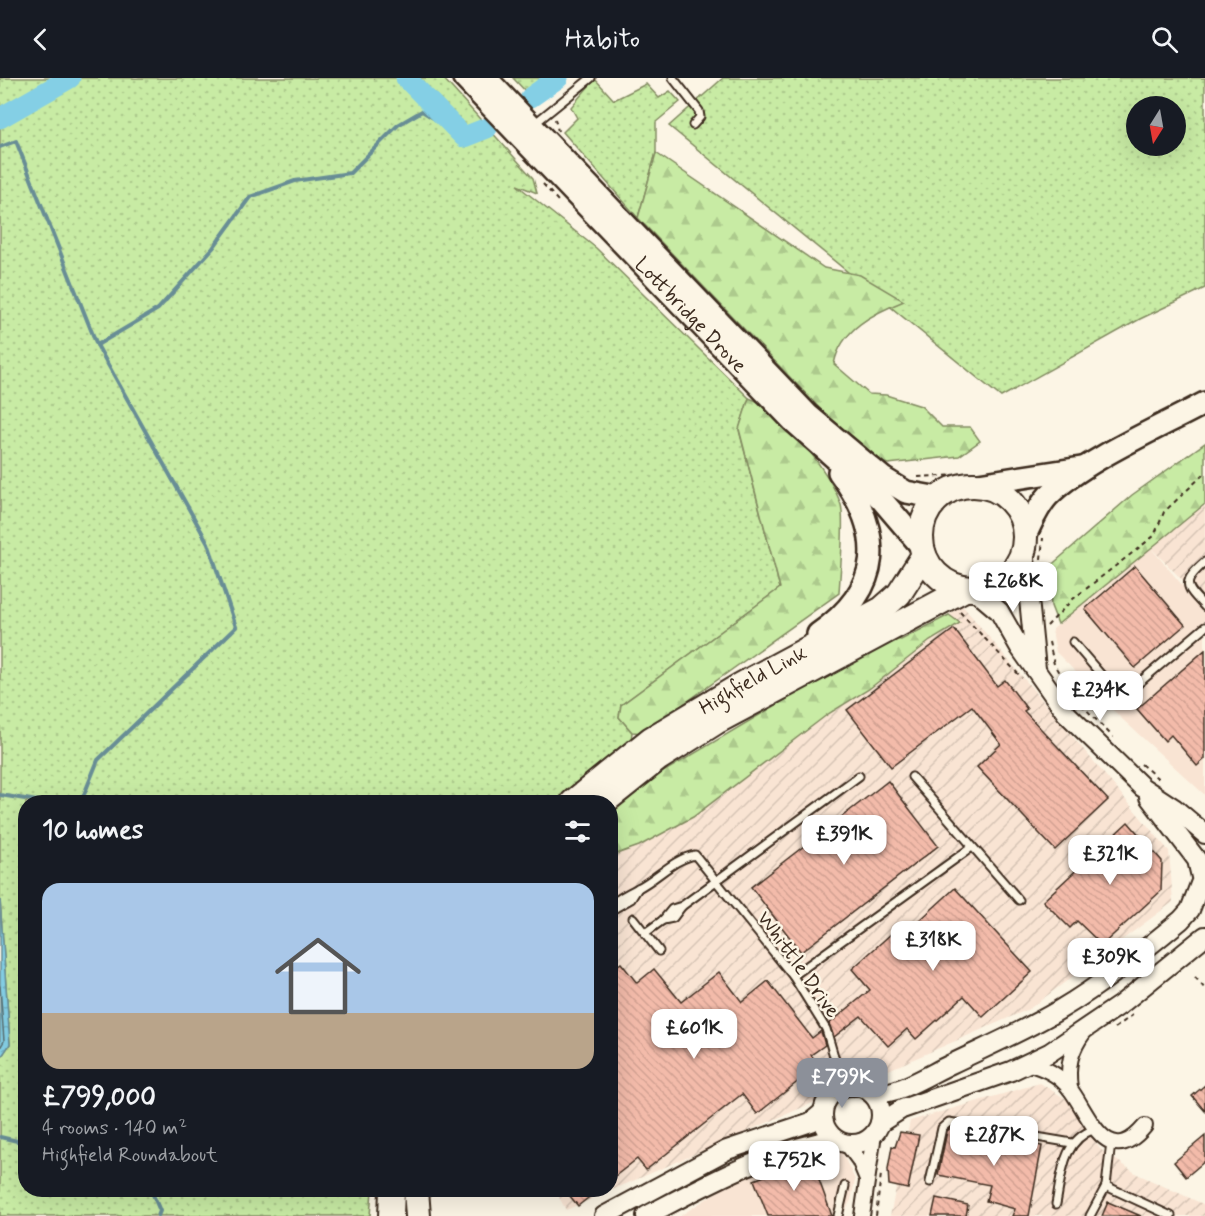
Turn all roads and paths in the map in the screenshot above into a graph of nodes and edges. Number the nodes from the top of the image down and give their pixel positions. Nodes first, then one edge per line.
1 (464, 78) edge
2 (486, 78) edge
3 (591, 78) edge
4 (673, 78) edge
5 (540, 119) junction
6 (693, 125) dead end
7 (560, 136) dead end
8 (542, 178) dead end
9 (567, 207) dead end
10 (1205, 403) edge
11 (823, 450) junction
12 (1086, 467) junction
13 (1205, 473) edge
14 (915, 477) dead end
15 (971, 479) junction
16 (939, 498) junction
17 (1025, 543) junction
18 (923, 551) junction
19 (1205, 562) edge
20 (965, 596) junction
21 (1205, 608) edge
22 (1046, 627) dead end
23 (1205, 627) edge
24 (1074, 642) dead end
25 (782, 663) junction
26 (1031, 677) junction
27 (859, 776) dead end
28 (912, 777) dead end
29 (1142, 787) junction
30 (582, 795) edge
31 (613, 795) edge
32 (1205, 834) edge
33 (972, 848) junction
34 (1202, 876) edge
35 (716, 881) junction
36 (638, 888) junction
37 (618, 899) edge
38 (1020, 900) dead end
39 (618, 906) edge
40 (1205, 906) edge
41 (633, 918) dead end
42 (645, 933) junction
43 (1205, 936) edge
44 (659, 951) dead end
45 (793, 976) junction
46 (1195, 977) dead end
47 (1205, 989) edge
48 (1087, 1029) junction
49 (1027, 1063) junction
50 (843, 1087) junction
51 (1070, 1089) junction
52 (872, 1094) junction
53 (822, 1113) junction
54 (1145, 1126) dead end
55 (877, 1129) junction
56 (1095, 1129) junction
57 (841, 1141) junction
58 (1111, 1142) junction
59 (1072, 1143) junction
60 (867, 1179) junction
61 (930, 1182) dead end
62 (1106, 1185) junction
63 (845, 1186) dead end
64 (392, 1197) edge
65 (417, 1197) edge
66 (1056, 1204) dead end
67 (392, 1216) edge
68 (418, 1216) edge
69 (604, 1216) edge
70 (646, 1216) edge
71 (838, 1216) edge
72 (862, 1216) edge
73 (1090, 1216) edge
74 (1171, 1216) edge

1 - 11 main road, Lottbridge Drove
2 - 5 main road, Lottbridge Drove
3 - 5 lane
4 - 6 lane
5 - 7 path
5 - 16 main road, Lottbridge Drove
8 - 9 path
10 - 12 main road
11 - 18 main road, Lottbridge Drove
11 - 25 main road
12 - 15 main road
12 - 17 main road
13 - 22 path
14 - 15 path
15 - 16 highway
15 - 17 highway
16 - 18 highway
17 - 20 highway
17 - 26 street
18 - 20 highway
18 - 25 highway, Highfield Link
19 - 21 lane
20 - 26 path
20 - 26 street
20 - 31 highway, Highfield Link
23 - 24 lane
25 - 30 highway, Highfield Link
26 - 29 street
27 - 35 lane
28 - 33 lane
29 - 32 street
29 - 34 street
33 - 38 lane
33 - 45 lane
34 - 40 street
34 - 52 street
35 - 36 lane, Whittle Drive
35 - 42 lane
35 - 45 lane, Whittle Drive
36 - 37 lane
36 - 39 lane
41 - 42 lane
42 - 44 lane
43 - 48 street
45 - 50 lane, Whittle Drive
46 - 47 path
48 - 49 street
48 - 51 street
49 - 51 street
49 - 55 street
50 - 52 street
50 - 53 street
51 - 56 street
52 - 55 street
53 - 57 street
53 - 69 street
54 - 58 street
55 - 57 street
55 - 60 street
56 - 58 street
56 - 59 lane
57 - 60 street
57 - 70 street
58 - 62 lane
59 - 61 lane
59 - 66 lane
60 - 72 street
62 - 73 lane
62 - 74 lane
63 - 71 lane
64 - 67 highway
65 - 68 highway

